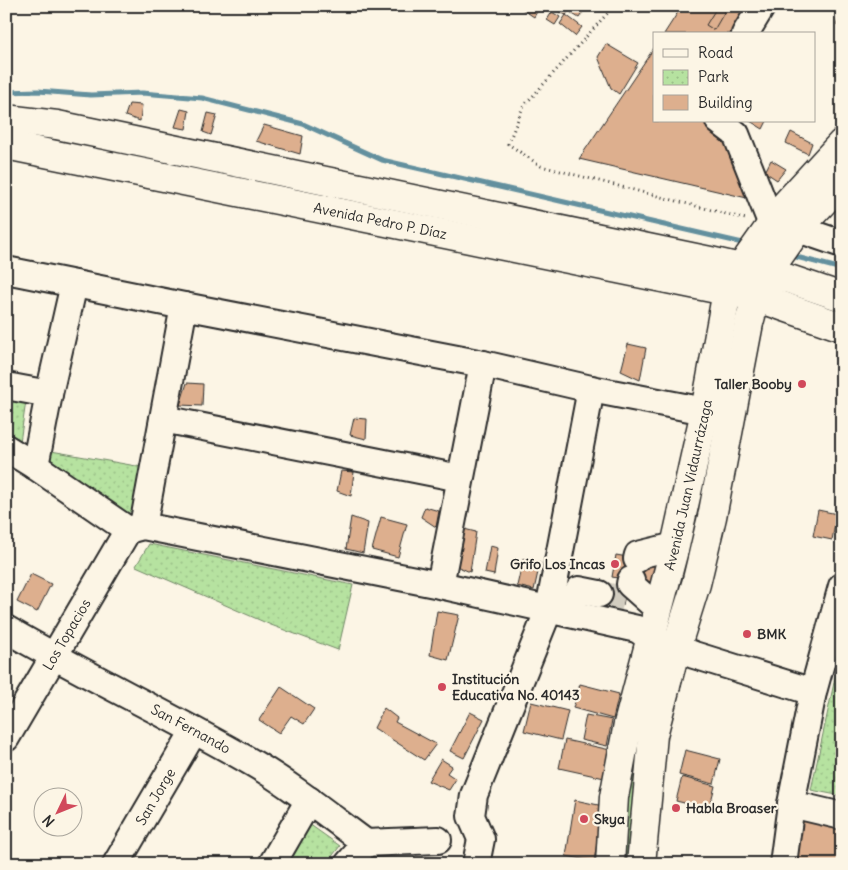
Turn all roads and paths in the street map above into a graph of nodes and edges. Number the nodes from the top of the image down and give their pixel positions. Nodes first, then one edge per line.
1 (614, 6) edge
2 (762, 6) edge
3 (746, 32) edge
4 (6, 119) edge
5 (720, 122) edge
6 (48, 123) junction
7 (842, 143) edge
8 (6, 145) edge
9 (42, 151) junction
10 (842, 182) edge
11 (842, 244) edge
12 (768, 254) junction
13 (6, 270) edge
14 (74, 284) junction
15 (727, 291) junction
16 (842, 297) edge
17 (184, 306) junction
18 (842, 326) edge
19 (483, 364) junction
20 (6, 386) edge
21 (591, 389) junction
22 (49, 394) junction
23 (705, 411) junction
24 (163, 419) junction
25 (6, 448) edge
26 (36, 466) junction
27 (460, 478) junction
28 (135, 528) junction
29 (674, 546) junction
30 (557, 566) junction
31 (630, 584) junction
32 (440, 585) junction
33 (842, 586) edge
34 (658, 609) junction
35 (557, 611) junction
36 (6, 629) edge
37 (644, 634) junction
38 (676, 648) junction
39 (53, 657) junction
40 (813, 692) junction
41 (194, 731) junction
42 (6, 738) edge
43 (309, 800) junction
44 (791, 804) junction
45 (842, 816) edge
46 (438, 840) dead end
47 (366, 843) junction
48 (116, 864) edge
49 (272, 864) edge
50 (348, 864) edge
51 (476, 864) edge
52 (610, 864) edge
53 (641, 864) edge
54 (783, 864) edge

1 - 12 path
2 - 3 street
4 - 6 main road, Avenida Pedro P. Díaz
5 - 12 street
6 - 9 main road
6 - 12 main road, Avenida Pedro P. Díaz
7 - 12 main road, Avenida Juan Vidaurrázaga
8 - 9 main road, Avenida Pedro P. Díaz
9 - 15 main road, Avenida Pedro P. Díaz
10 - 12 main road, Avenida Juan Vidaurrázaga
11 - 12 street
12 - 15 main road, Avenida Juan Vidaurrázaga
12 - 16 main road
12 - 18 main road
12 - 38 main road, Avenida Juan Vidaurrázaga
13 - 14 street
14 - 17 street
14 - 22 street
15 - 23 main road, Avenida Juan Vidaurrázaga
17 - 19 street
17 - 24 street, Los Topacios
19 - 21 street
19 - 27 street
20 - 22 street
21 - 23 street
21 - 30 street
22 - 26 street
23 - 29 main road, Avenida Juan Vidaurrázaga
24 - 27 street
24 - 28 street, Los Topacios
25 - 26 street
26 - 28 street
27 - 32 street
28 - 32 street
28 - 39 street, Los Topacios
29 - 31 street
29 - 34 main road, Avenida Juan Vidaurrázaga
30 - 35 street
30 - 35 street
31 - 34 street
31 - 37 street
32 - 35 street
33 - 40 street
34 - 37 main road, Avenida Juan Vidaurrázaga
35 - 37 street
35 - 51 street
36 - 39 street, San Fernando
37 - 38 street
37 - 52 main road, Avenida Juan Vidaurrázaga
38 - 40 street
38 - 53 main road, Avenida Juan Vidaurrázaga
39 - 41 street, San Fernando
39 - 42 street, Los Topacios
40 - 44 street
41 - 43 street, San Fernando
41 - 48 street, San Jorge
43 - 47 street, San Fernando
43 - 49 street
44 - 45 street
44 - 54 street
46 - 47 street
47 - 50 street

